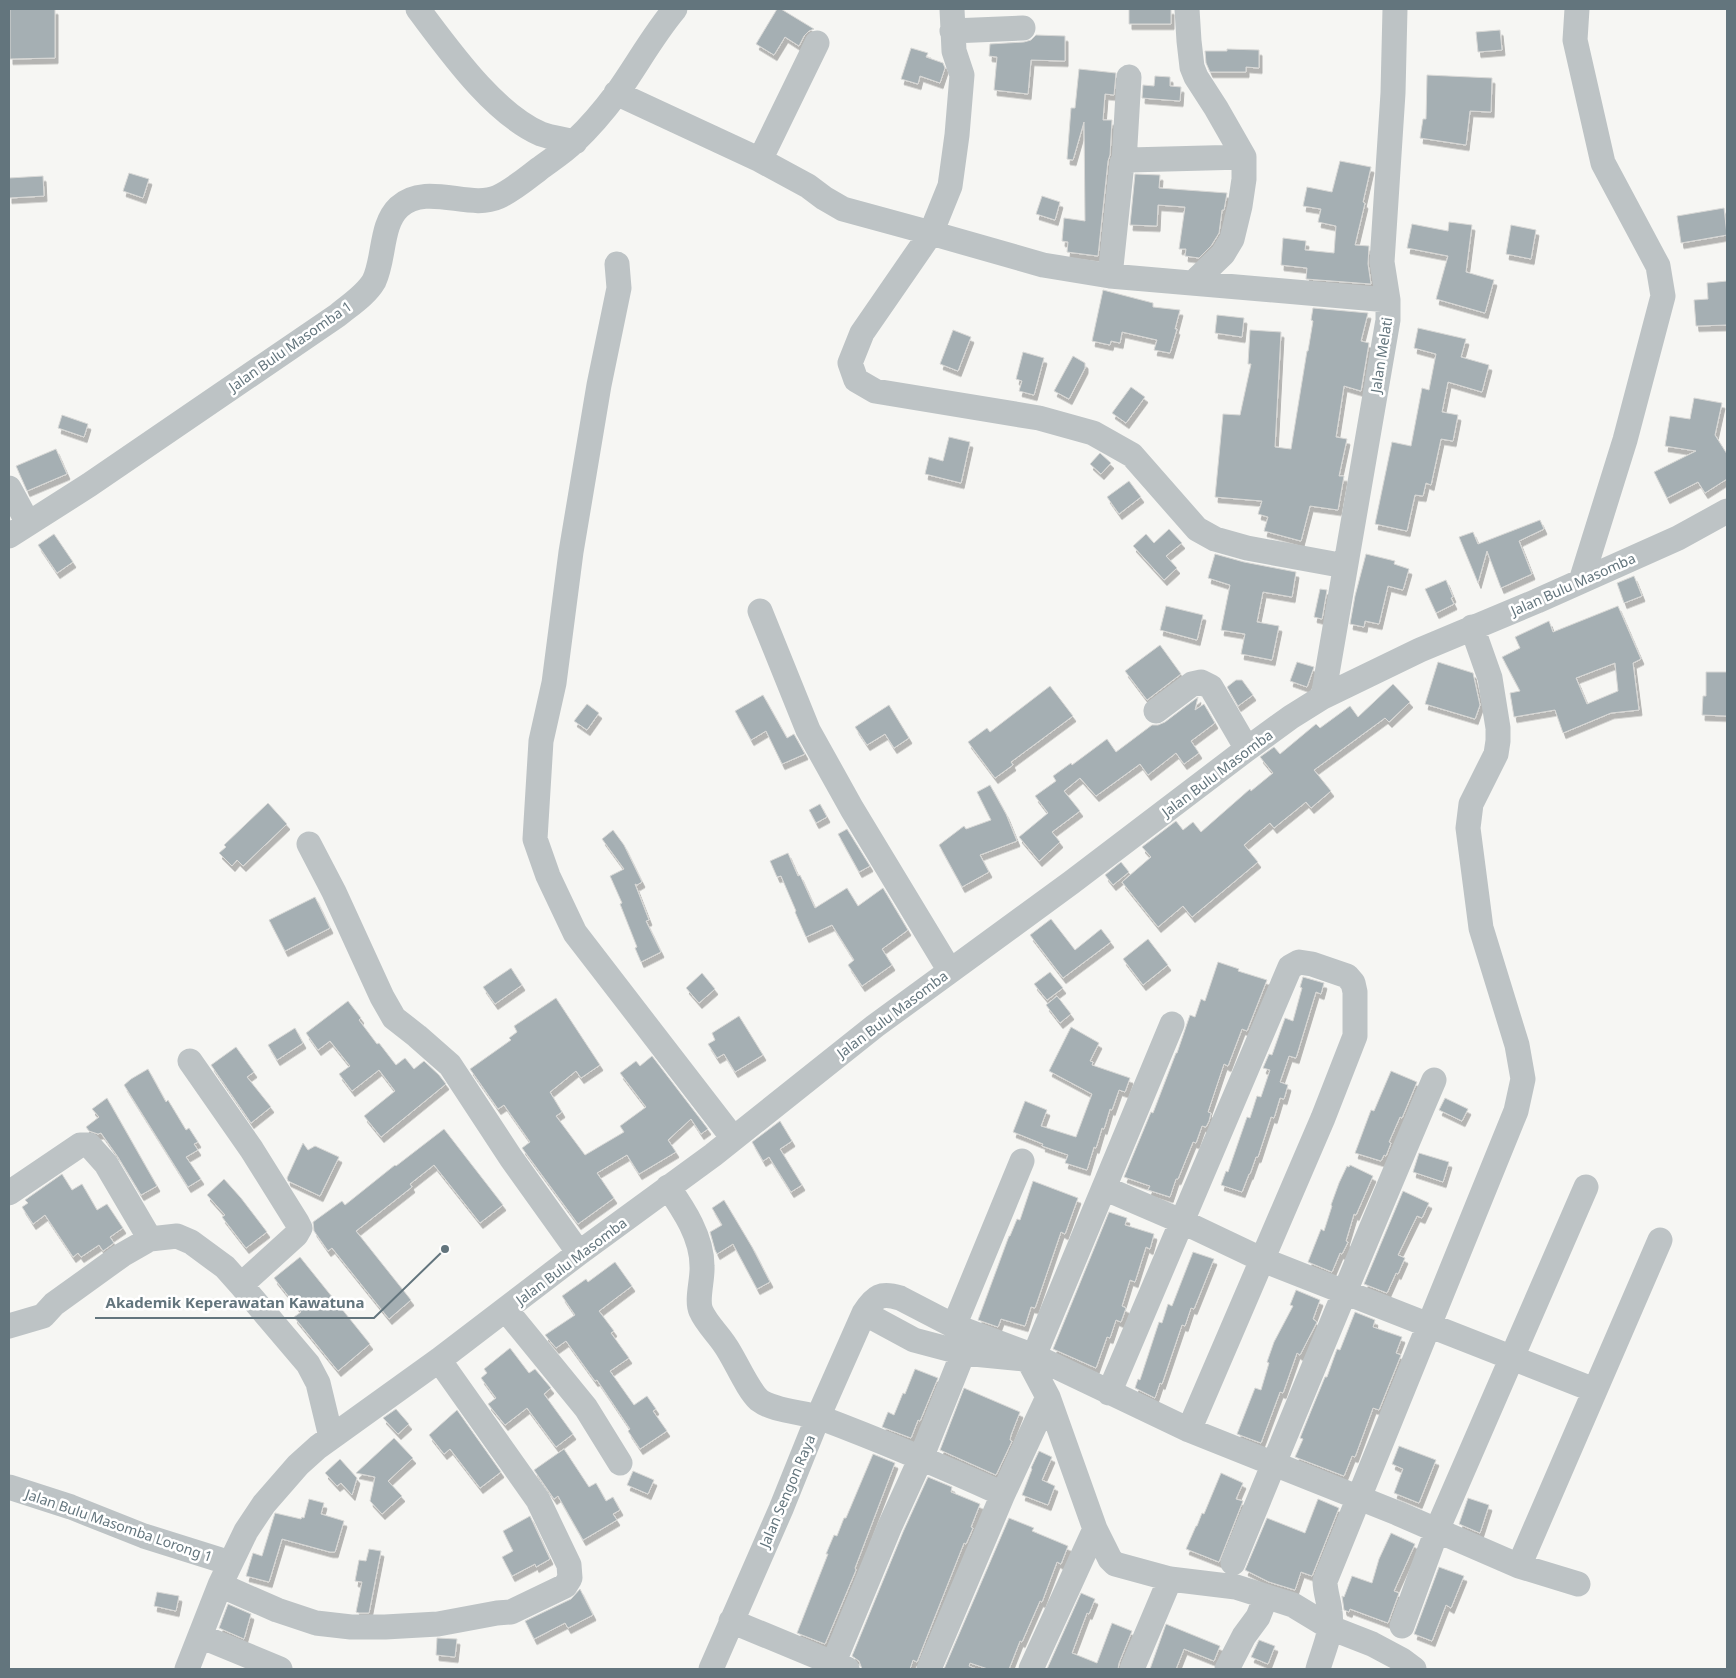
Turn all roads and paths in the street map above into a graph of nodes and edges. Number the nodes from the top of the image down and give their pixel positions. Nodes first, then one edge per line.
1 (418, 9) edge
2 (675, 9) edge
3 (1187, 9) edge
4 (1395, 9) edge
5 (1577, 9) edge
6 (952, 20) edge
7 (1023, 28) dead end
8 (817, 43) dead end
9 (1129, 76) dead end
10 (616, 93) junction
11 (575, 142) junction
12 (1244, 157) junction
13 (760, 160) junction
14 (1124, 162) junction
15 (931, 233) junction
16 (617, 264) dead end
17 (1110, 276) junction
18 (1194, 282) junction
19 (1388, 300) junction
20 (9, 488) edge
21 (1727, 511) edge
22 (18, 529) edge
23 (1344, 566) junction
24 (1582, 581) junction
25 (760, 611) dead end
26 (1472, 627) junction
27 (1323, 697) junction
28 (1156, 711) dead end
29 (1247, 749) junction
30 (309, 844) dead end
31 (950, 971) junction
32 (1172, 1024) dead end
33 (190, 1061) dead end
34 (1434, 1080) dead end
35 (732, 1138) junction
36 (1022, 1161) dead end
37 (668, 1187) junction
38 (1586, 1187) dead end
39 (1104, 1188) junction
40 (9, 1193) edge
41 (1182, 1222) junction
42 (150, 1239) junction
43 (1660, 1240) dead end
44 (579, 1253) junction
45 (1263, 1260) junction
46 (241, 1285) junction
47 (1344, 1291) junction
48 (506, 1310) junction
49 (864, 1312) junction
50 (9, 1326) edge
51 (954, 1326) junction
52 (1429, 1326) junction
53 (963, 1353) junction
54 (1034, 1356) junction
55 (1512, 1359) junction
56 (439, 1360) junction
57 (1594, 1390) junction
58 (1109, 1393) junction
59 (1048, 1398) junction
60 (818, 1417) junction
61 (1189, 1430) junction
62 (331, 1438) junction
63 (921, 1458) junction
64 (620, 1463) dead end
65 (1274, 1465) junction
66 (9, 1488) edge
67 (1003, 1494) junction
68 (1358, 1497) junction
69 (1095, 1529) junction
70 (1437, 1530) junction
71 (1233, 1563) dead end
72 (1518, 1566) junction
73 (225, 1574) junction
74 (1170, 1579) junction
75 (1578, 1584) dead end
76 (1266, 1597) junction
77 (731, 1621) junction
78 (1402, 1626) dead end
79 (1331, 1628) junction
80 (200, 1636) junction
81 (837, 1667) edge
82 (187, 1669) edge
83 (280, 1669) edge
84 (711, 1669) edge
85 (929, 1669) edge
86 (1031, 1669) edge
87 (1132, 1669) edge
88 (1227, 1669) edge
89 (1318, 1669) edge
90 (1414, 1669) edge

1 - 11 street
2 - 10 street, Jalan Bulu Masomba 1
3 - 12 street
4 - 19 street, Jalan Melati
5 - 24 street
6 - 7 street
6 - 15 street
8 - 13 street
9 - 14 street
10 - 11 street, Jalan Bulu Masomba 1
10 - 13 street
11 - 22 street, Jalan Bulu Masomba 1
12 - 14 street
12 - 18 street
13 - 15 street
14 - 17 street
15 - 17 street
15 - 23 street
16 - 35 street
17 - 18 street
18 - 19 street
19 - 23 street, Jalan Melati
20 - 22 street
21 - 24 street, Jalan Bulu Masomba
23 - 27 street, Jalan Melati
24 - 26 street, Jalan Bulu Masomba
25 - 31 street
26 - 27 street, Jalan Bulu Masomba
26 - 52 street
27 - 29 street, Jalan Bulu Masomba
28 - 29 street
29 - 31 street, Jalan Bulu Masomba
30 - 44 street
31 - 35 street, Jalan Bulu Masomba
32 - 39 street
33 - 46 street
34 - 47 street
35 - 37 street, Jalan Bulu Masomba
36 - 51 street
37 - 44 street, Jalan Bulu Masomba
37 - 60 street
38 - 55 street
39 - 41 street
39 - 54 street
40 - 42 street
41 - 45 street
41 - 45 street
41 - 58 street
42 - 46 street
42 - 50 street
43 - 57 street
44 - 48 street, Jalan Bulu Masomba
45 - 47 street
45 - 61 street
46 - 62 street
47 - 52 street
47 - 65 street
48 - 56 street, Jalan Bulu Masomba
48 - 64 street
49 - 51 street
49 - 53 street
49 - 60 street, Jalan Sengon Raya
51 - 54 street
52 - 55 street
52 - 68 street
53 - 59 street
53 - 63 street
54 - 58 street
55 - 57 street
55 - 70 street
56 - 62 street, Jalan Bulu Masomba
56 - 73 street, Jalan Bulu Masomba Lorong 1
57 - 72 street
58 - 61 street
59 - 67 street
59 - 69 street
60 - 63 street
60 - 77 street, Jalan Sengon Raya
61 - 65 street
62 - 73 street, Jalan Bulu Masomba
63 - 67 street
63 - 81 street
65 - 68 street
65 - 71 street
66 - 73 street, Jalan Bulu Masomba Lorong 1
67 - 85 street
68 - 70 street
68 - 79 street
69 - 74 street
69 - 86 street
70 - 72 street
70 - 78 street
72 - 75 street
73 - 80 street, Jalan Bulu Masomba
74 - 76 street
74 - 87 street
76 - 79 street
76 - 88 street
77 - 81 street
77 - 84 street, Jalan Sengon Raya
79 - 89 street
79 - 90 street
80 - 82 street, Jalan Bulu Masomba
80 - 83 street

